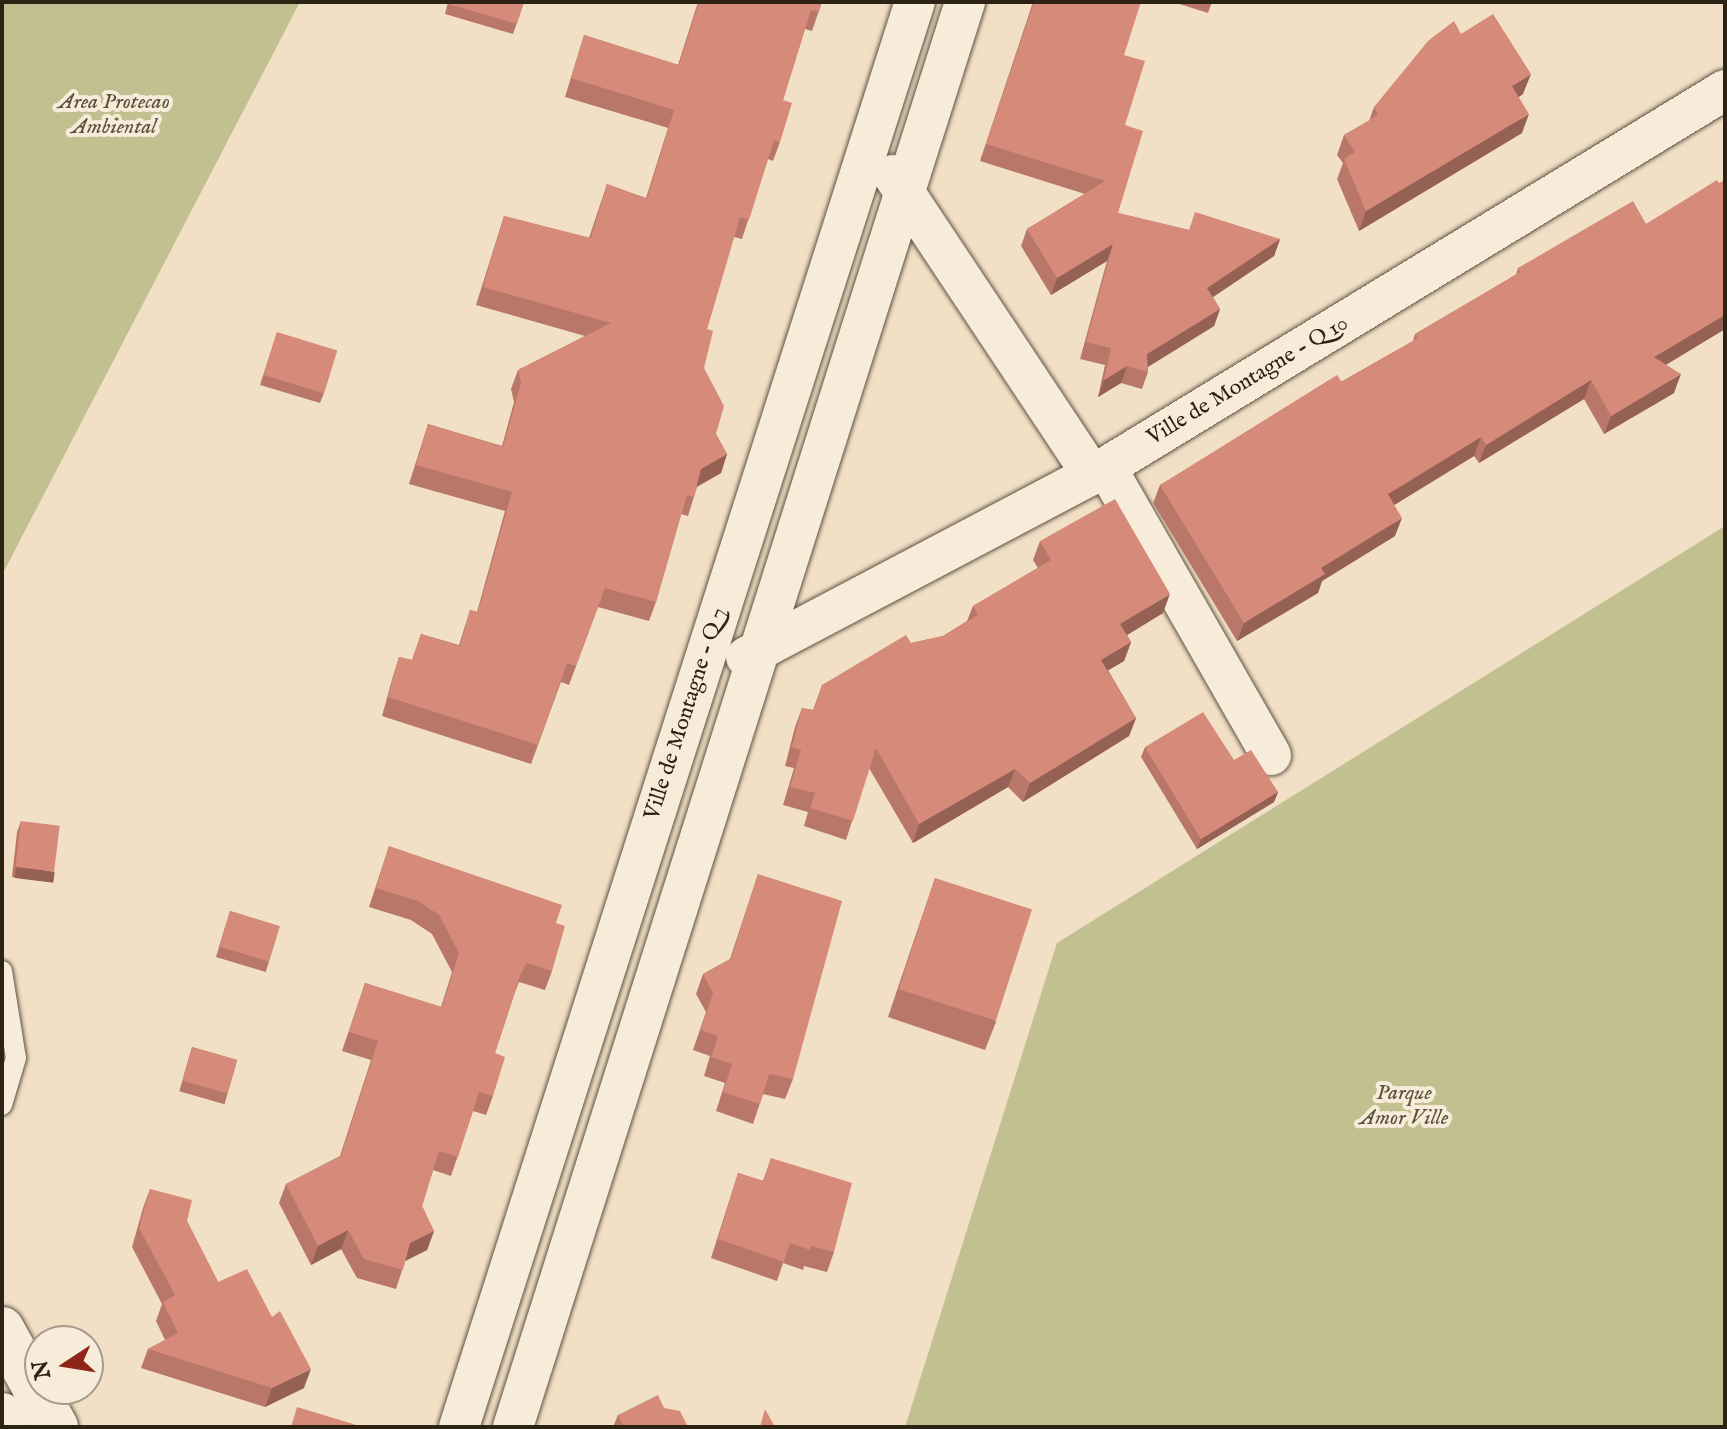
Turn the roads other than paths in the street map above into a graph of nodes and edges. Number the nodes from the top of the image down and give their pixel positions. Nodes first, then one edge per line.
1 (915, 2) edge
2 (965, 2) edge
3 (1725, 90) edge
4 (869, 145) junction
5 (905, 190) junction
6 (1099, 471) junction
7 (759, 652) junction
8 (699, 673) junction
9 (1271, 755) dead end
10 (2, 971) edge
11 (2, 1105) edge
12 (2, 1329) edge
13 (2, 1415) edge
14 (8, 1427) edge
15 (56, 1427) edge
16 (459, 1427) edge
17 (513, 1427) edge

1 - 4 street, Ville de Montagne - Q 7
2 - 5 street
3 - 6 street, Ville de Montagne - Q 10
4 - 5 street
4 - 8 street, Ville de Montagne - Q 7
5 - 6 street
5 - 7 street
6 - 7 street, Ville de Montagne - Q 10
6 - 9 street
7 - 8 street, Ville de Montagne - Q 10
7 - 17 street
8 - 16 street, Ville de Montagne - Q 7
10 - 11 lane
12 - 15 street
13 - 14 street

